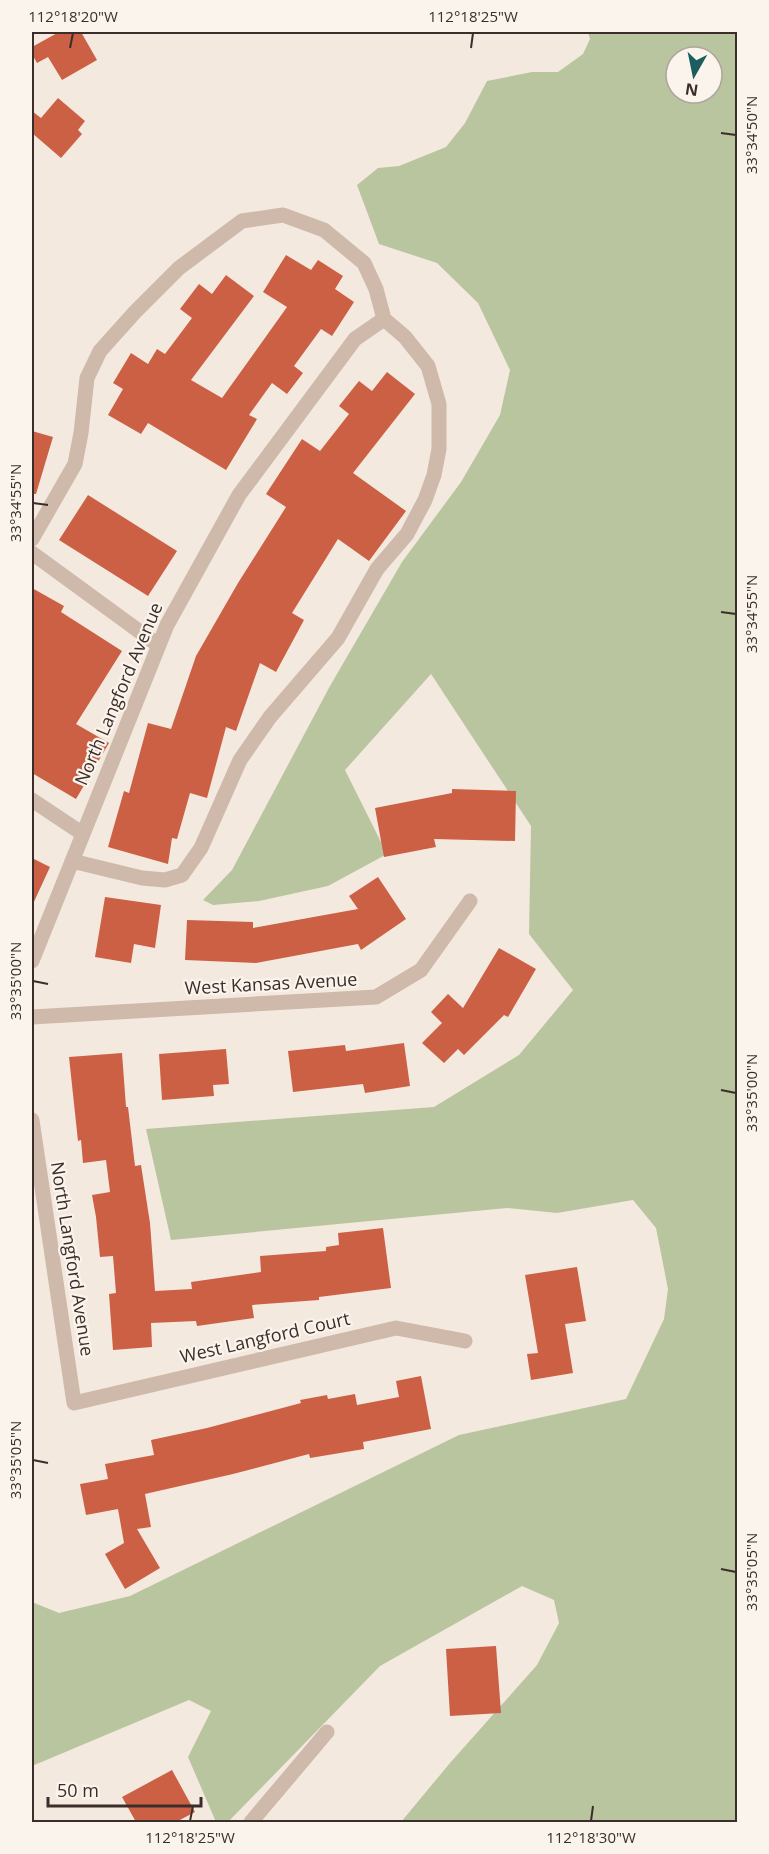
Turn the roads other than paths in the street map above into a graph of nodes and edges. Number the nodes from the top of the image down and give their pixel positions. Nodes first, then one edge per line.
1 (384, 319) junction
2 (32, 539) edge
3 (32, 553) edge
4 (158, 645) junction
5 (32, 800) edge
6 (83, 834) junction
7 (72, 861) junction
8 (470, 901) dead end
9 (32, 961) edge
10 (32, 1017) edge
11 (32, 1120) edge
12 (465, 1341) dead end
13 (74, 1403) joint
14 (327, 1732) dead end
15 (252, 1822) edge

1 - 2 street
1 - 4 street, North Langford Avenue
1 - 7 street
3 - 4 street
4 - 6 street, North Langford Avenue
5 - 6 street
6 - 7 street, North Langford Avenue
7 - 9 street, North Langford Avenue
8 - 10 street, West Kansas Avenue
11 - 13 street, North Langford Avenue
12 - 13 street, West Langford Court
14 - 15 street

